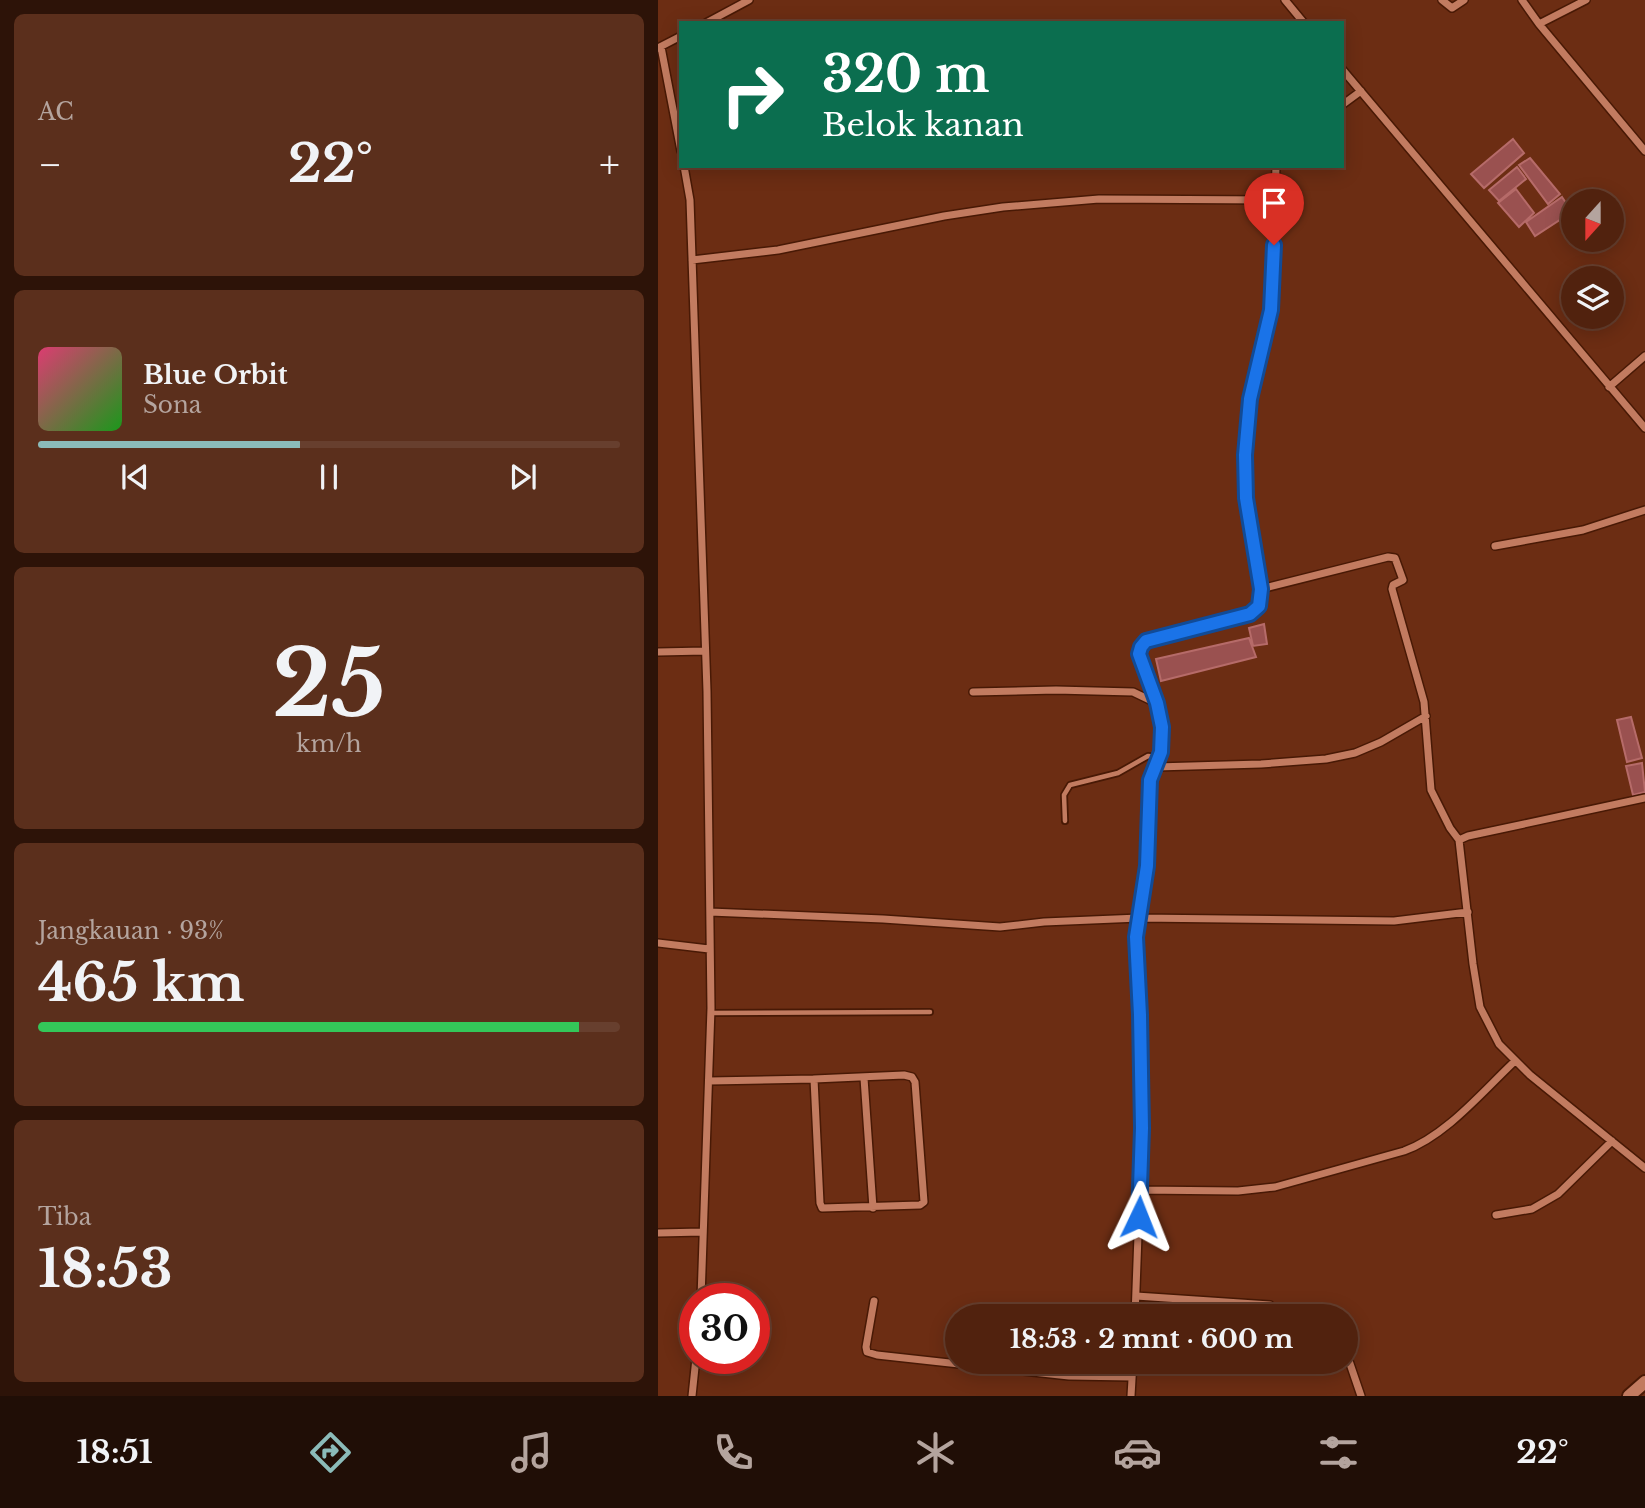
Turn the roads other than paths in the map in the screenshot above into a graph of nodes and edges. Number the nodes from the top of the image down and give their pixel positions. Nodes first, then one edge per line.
1 (749, 0) edge
2 (1285, 0) edge
3 (1442, 0) edge
4 (1464, 0) edge
5 (1522, 0) edge
6 (1586, 0) edge
7 (710, 21) edge
8 (1302, 21) edge
9 (1539, 24) junction
10 (679, 37) edge
11 (659, 47) edge
12 (1344, 71) edge
13 (1361, 91) junction
14 (1344, 103) edge
15 (679, 142) edge
16 (1645, 151) edge
17 (684, 168) edge
18 (1276, 168) edge
19 (1275, 200) junction
20 (692, 260) junction
21 (1645, 356) edge
22 (1609, 387) junction
23 (1645, 428) edge
24 (1645, 510) edge
25 (1495, 546) dead end
26 (1261, 589) junction
27 (705, 651) junction
28 (658, 652) edge
29 (974, 692) dead end
30 (1157, 703) junction
31 (1426, 716) junction
32 (1159, 757) junction
33 (1156, 767) junction
34 (1645, 798) edge
35 (1066, 821) dead end
36 (1459, 841) junction
37 (710, 912) junction
38 (1468, 912) junction
39 (1139, 918) junction
40 (658, 943) edge
41 (709, 949) junction
42 (930, 1012) dead end
43 (711, 1013) junction
44 (1515, 1060) junction
45 (864, 1078) junction
46 (814, 1079) junction
47 (709, 1081) junction
48 (1612, 1141) junction
49 (1645, 1168) edge
50 (1140, 1190) junction
51 (873, 1208) junction
52 (1496, 1215) dead end
53 (702, 1232) junction
54 (658, 1233) edge
55 (701, 1283) edge
56 (1136, 1296) junction
57 (874, 1301) dead end
58 (1136, 1304) edge
59 (1255, 1304) edge
60 (694, 1374) edge
61 (1132, 1374) edge
62 (1353, 1374) edge
63 (1132, 1377) junction
64 (1645, 1382) edge
65 (692, 1396) edge
66 (1130, 1396) edge
67 (1360, 1396) edge
68 (1629, 1396) edge

1 - 7 street
2 - 8 street
3 - 4 street
5 - 9 street
6 - 9 street
9 - 16 street
10 - 11 street
11 - 15 street
12 - 13 street
13 - 14 street
13 - 22 street
17 - 20 street
18 - 19 street
19 - 20 street
19 - 26 street
20 - 27 street
21 - 22 street
22 - 23 street
24 - 25 street
26 - 30 street
26 - 31 street
27 - 28 street
27 - 37 street
29 - 30 street
30 - 32 street
31 - 33 street
31 - 36 street
32 - 33 street
32 - 35 lane
33 - 39 street
34 - 36 street
36 - 38 street
37 - 39 street
37 - 41 street
38 - 39 street
38 - 44 street
39 - 50 street
40 - 41 street
41 - 43 street
42 - 43 lane
43 - 47 street
44 - 48 street
44 - 50 street
45 - 46 street
45 - 51 street
45 - 51 street
46 - 47 street
46 - 51 street
47 - 53 street
48 - 49 street
48 - 52 street
50 - 56 street
53 - 54 street
53 - 55 street
56 - 58 street
56 - 59 street
57 - 63 street
60 - 65 street
61 - 63 street
62 - 67 street
63 - 66 street
64 - 68 main road

